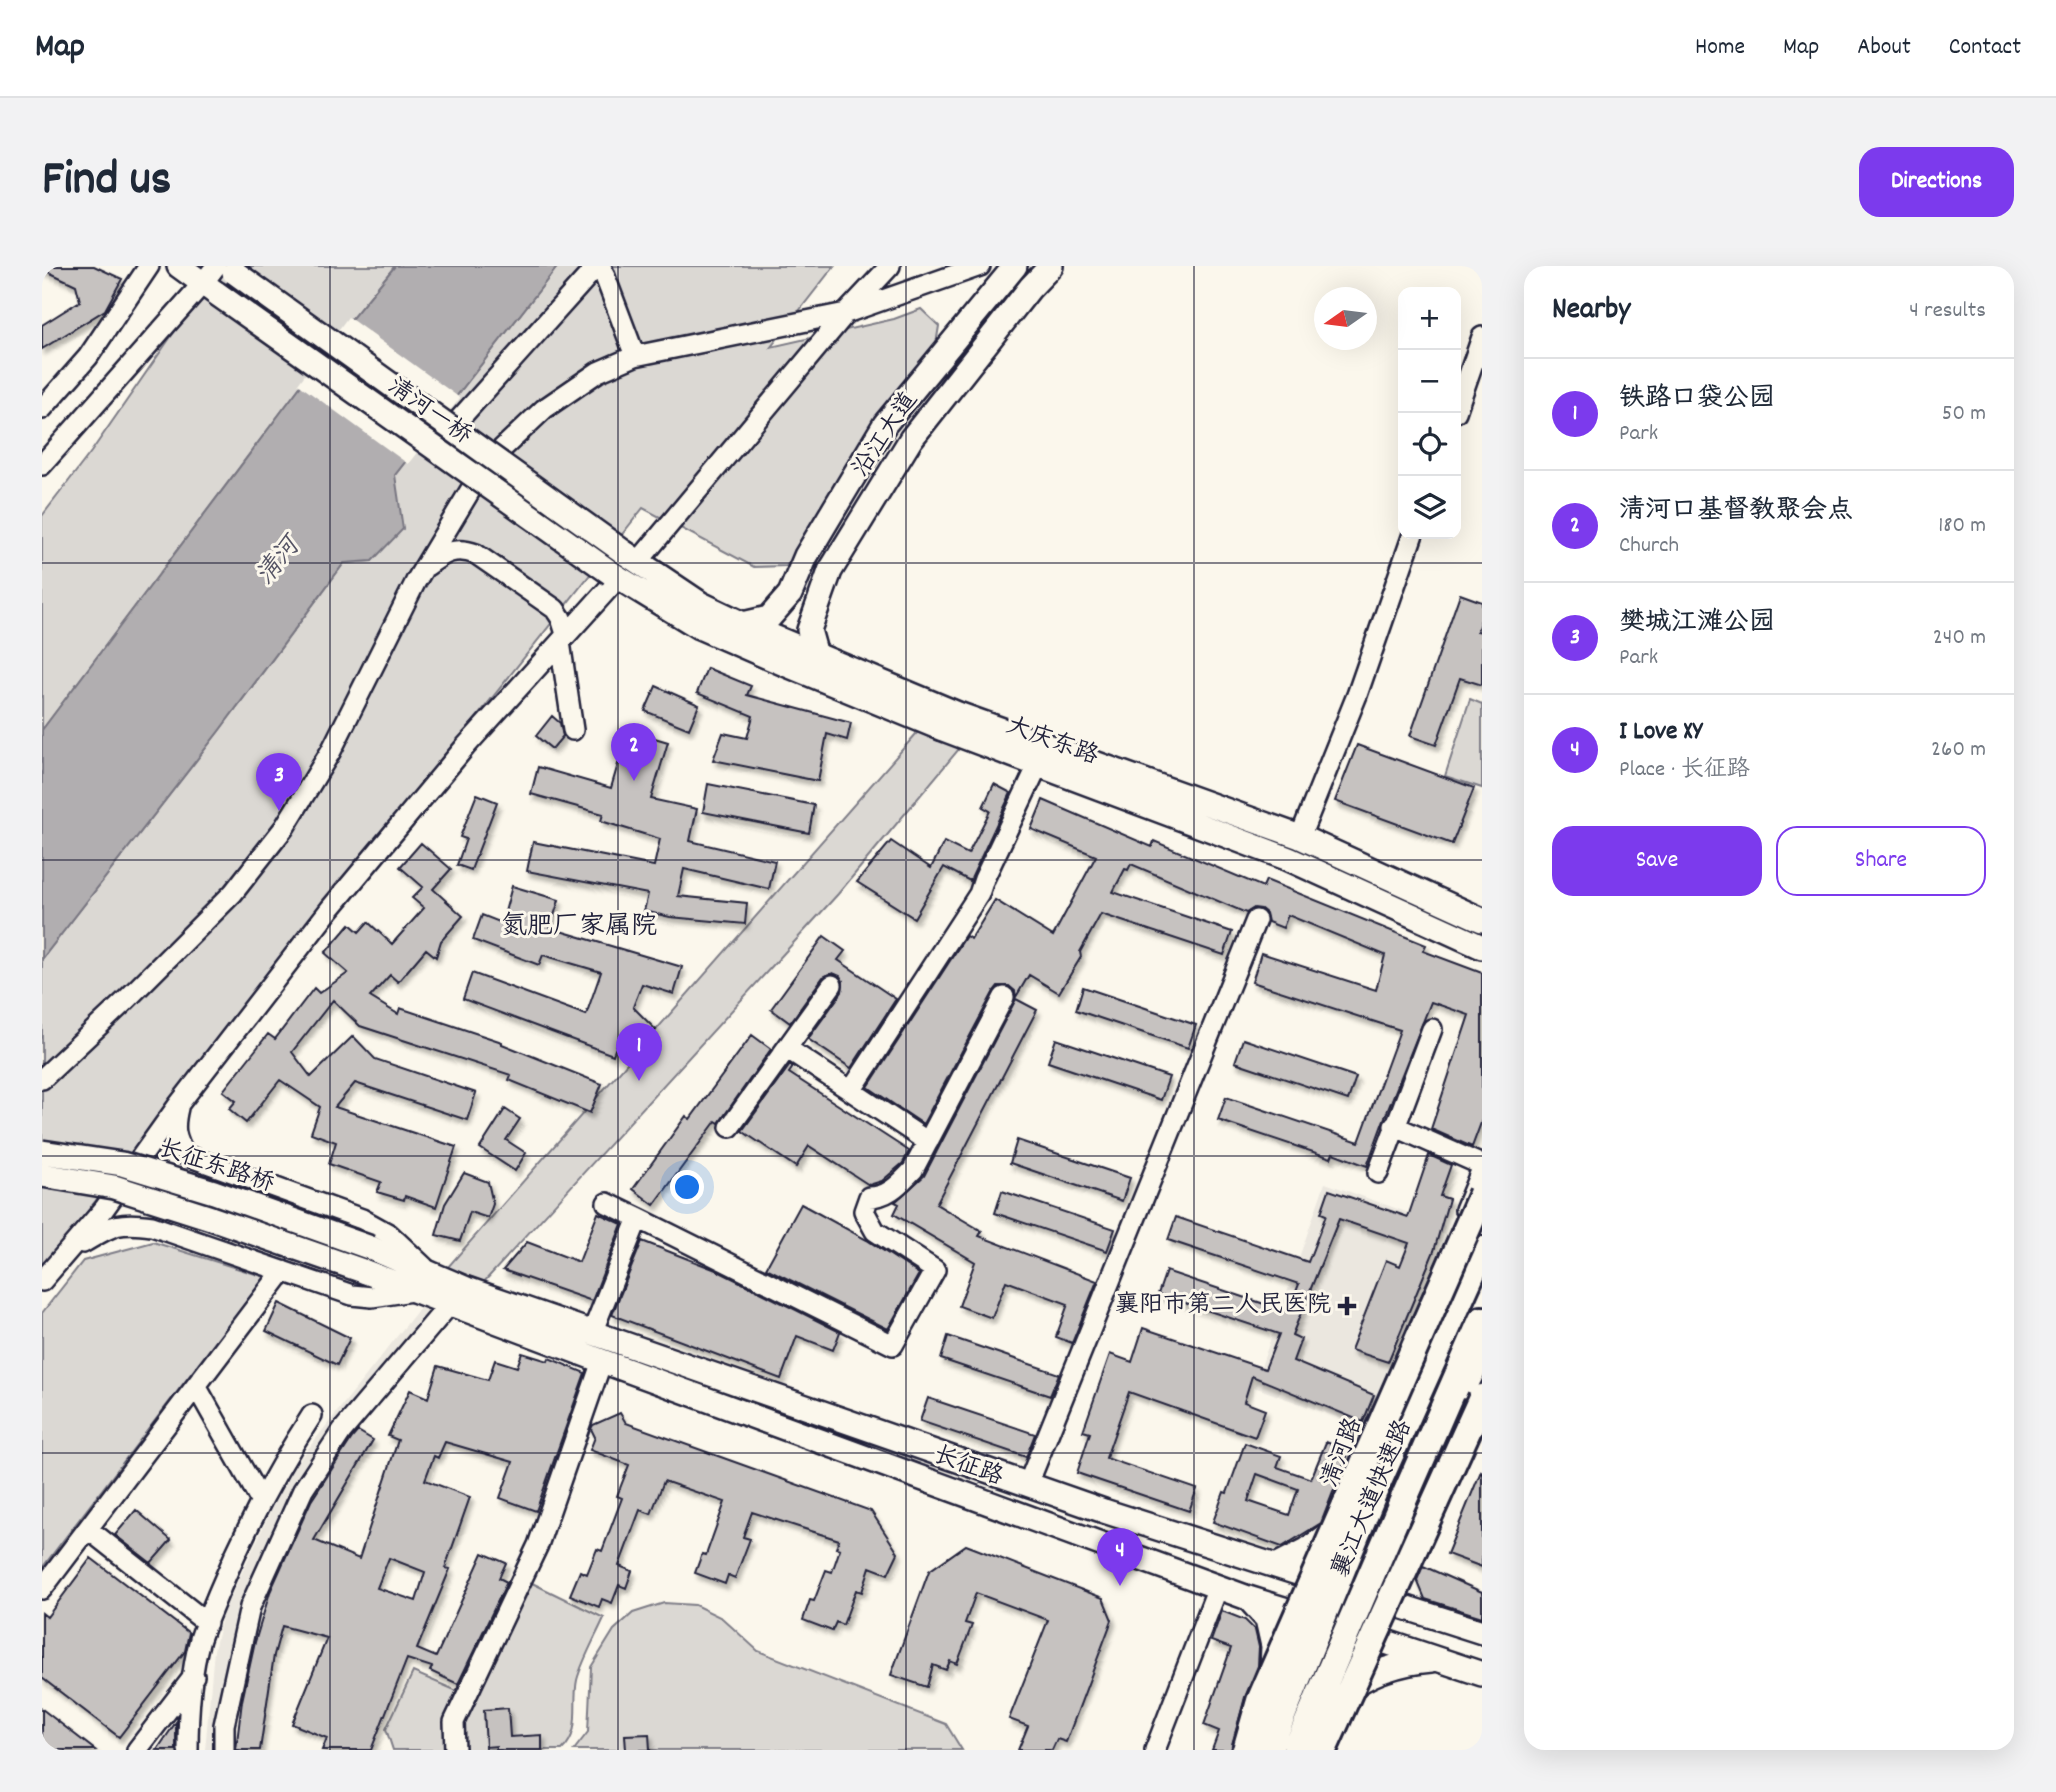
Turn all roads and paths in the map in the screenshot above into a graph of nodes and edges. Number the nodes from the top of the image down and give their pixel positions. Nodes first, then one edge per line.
1 (149, 266) edge
2 (179, 266) edge
3 (599, 266) edge
4 (890, 266) edge
5 (980, 266) edge
6 (1015, 266) edge
7 (1051, 266) edge
8 (219, 276) edge
9 (846, 313) junction
10 (1482, 337) edge
11 (635, 356) junction
12 (1461, 398) edge
13 (42, 409) edge
14 (486, 464) junction
15 (42, 465) edge
16 (1411, 539) edge
17 (632, 557) junction
18 (423, 568) junction
19 (615, 576) junction
20 (555, 609) junction
21 (588, 609) junction
22 (743, 624) junction
23 (563, 638) junction
24 (816, 655) junction
25 (573, 730) dead end
26 (1038, 765) junction
27 (1300, 837) junction
28 (1256, 920) dead end
29 (1482, 920) edge
30 (1482, 947) edge
31 (832, 985) dead end
32 (1004, 997) dead end
33 (1432, 1029) dead end
34 (788, 1049) junction
35 (42, 1079) edge
36 (851, 1091) junction
37 (179, 1104) junction
38 (1394, 1126) junction
39 (730, 1127) dead end
40 (928, 1142) junction
41 (151, 1143) junction
42 (42, 1152) edge
43 (185, 1155) junction
44 (1482, 1165) edge
45 (1378, 1173) dead end
46 (1482, 1174) edge
47 (42, 1175) edge
48 (1482, 1194) edge
49 (607, 1203) dead end
50 (104, 1209) junction
51 (638, 1218) junction
52 (152, 1226) junction
53 (1482, 1250) edge
54 (70, 1251) junction
55 (283, 1272) junction
56 (433, 1275) junction
57 (42, 1282) edge
58 (412, 1291) junction
59 (444, 1303) junction
60 (1482, 1320) edge
61 (592, 1333) junction
62 (1482, 1353) edge
63 (601, 1361) junction
64 (196, 1386) junction
65 (1482, 1398) edge
66 (312, 1415) dead end
67 (1028, 1484) junction
68 (261, 1501) junction
69 (1343, 1524) junction
70 (88, 1528) junction
71 (1395, 1530) junction
72 (1276, 1566) junction
73 (1319, 1580) junction
74 (1218, 1587) junction
75 (42, 1588) edge
76 (1372, 1596) junction
77 (1248, 1598) junction
78 (1415, 1610) junction
79 (1305, 1615) junction
80 (207, 1623) junction
81 (1482, 1632) edge
82 (1358, 1633) junction
83 (1436, 1659) junction
84 (1482, 1674) edge
85 (194, 1675) junction
86 (1270, 1703) junction
87 (1318, 1743) edge
88 (137, 1750) edge
89 (188, 1750) edge
90 (223, 1750) edge
91 (455, 1750) edge
92 (1155, 1750) edge
93 (1248, 1750) edge
94 (1268, 1750) edge
95 (1296, 1750) edge

1 - 13 street
2 - 8 main road
3 - 11 street
3 - 14 street
4 - 9 street
5 - 9 street
6 - 22 main road, 沿江大道
7 - 24 main road, 沿江大道
8 - 15 street
8 - 17 main road, 清河一桥, bridge
8 - 19 main road, 清河一桥, bridge
9 - 11 street
9 - 17 street
10 - 12 street
11 - 14 street
14 - 18 street
16 - 27 street
17 - 22 main road, 大庆东路
18 - 20 street
18 - 35 street
19 - 21 street
19 - 26 main road, 大庆东路
20 - 21 street
20 - 23 street
21 - 23 street
22 - 24 main road, 大庆东路
23 - 25 street
23 - 37 street
24 - 27 main road, 大庆东路
26 - 30 main road, 大庆东路
26 - 36 street
27 - 29 main road, 大庆东路
28 - 67 street
31 - 34 street
32 - 40 street
33 - 38 street
34 - 36 street
34 - 39 street
36 - 40 street
37 - 41 street
37 - 43 street
38 - 44 street
38 - 45 street
40 - 51 street
41 - 43 street
41 - 50 street
42 - 56 main road, 长征东路桥, bridge
43 - 56 street
46 - 69 main road, 清河路
47 - 58 main road, 长征东路桥, bridge
48 - 93 highway, bridge
49 - 51 street
50 - 52 street
50 - 54 street
51 - 61 street
52 - 54 street
52 - 55 street
53 - 94 highway, 襄江大道快速路, bridge
54 - 57 street
55 - 58 street
55 - 64 street
56 - 61 main road, 长征路
58 - 59 main road, 长征路
59 - 63 main road, 长征路
59 - 90 street
60 - 95 highway, 襄江大道快速路, bridge
61 - 67 main road, 长征路
62 - 71 main road
63 - 74 main road, 长征路
63 - 91 street
64 - 68 street
64 - 70 street
65 - 87 highway, bridge
66 - 68 street
67 - 72 main road, 长征路
68 - 80 street
69 - 72 main road
69 - 73 main road, 清河路
70 - 75 street
70 - 80 street
71 - 76 main road
71 - 78 main road
72 - 73 main road, 长征路
73 - 76 main road, 长征路
73 - 79 main road, 清河路
74 - 77 main road, 长征路
74 - 92 street
76 - 78 main road, 长征路
76 - 82 main road
77 - 79 main road, 长征路
77 - 86 main road
78 - 81 main road, 长征路
79 - 82 main road, 长征路
79 - 86 main road, 清河路
80 - 85 street
82 - 83 main road, 长征路
82 - 87 main road
83 - 84 main road, 长征路
83 - 87 main road
85 - 88 street
85 - 89 street
86 - 93 main road, 清河路

